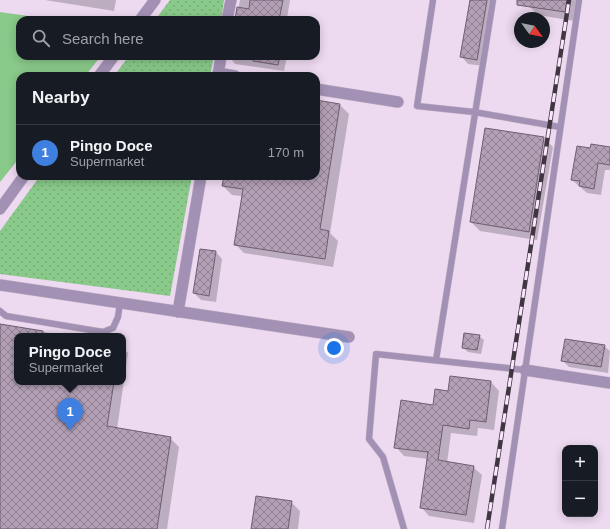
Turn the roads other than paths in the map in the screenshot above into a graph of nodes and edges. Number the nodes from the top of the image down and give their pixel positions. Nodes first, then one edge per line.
1 (155, 0) edge
2 (230, 0) edge
3 (433, 0) edge
4 (493, 0) edge
5 (579, 0) edge
6 (143, 16) edge
7 (228, 16) edge
8 (111, 60) edge
9 (220, 60) edge
10 (102, 72) edge
11 (218, 72) edge
12 (320, 90) edge
13 (398, 102) dead end
14 (474, 112) junction
15 (560, 127) junction
16 (21, 180) edge
17 (200, 180) edge
18 (0, 209) edge
19 (0, 285) edge
20 (120, 303) junction
21 (0, 311) edge
22 (178, 312) junction
23 (349, 337) dead end
24 (436, 360) junction
25 (525, 370) junction
26 (610, 383) edge
27 (404, 529) edge
28 (502, 529) edge

1 - 6 street
2 - 7 street
3 - 14 lane
4 - 14 lane
5 - 15 lane
8 - 10 street
9 - 11 street
12 - 13 street
14 - 15 lane
14 - 24 lane
15 - 25 lane
16 - 18 street
17 - 22 street
19 - 20 street
20 - 21 lane
20 - 22 street
22 - 23 street
24 - 25 lane
24 - 27 lane
25 - 26 street
25 - 28 lane

